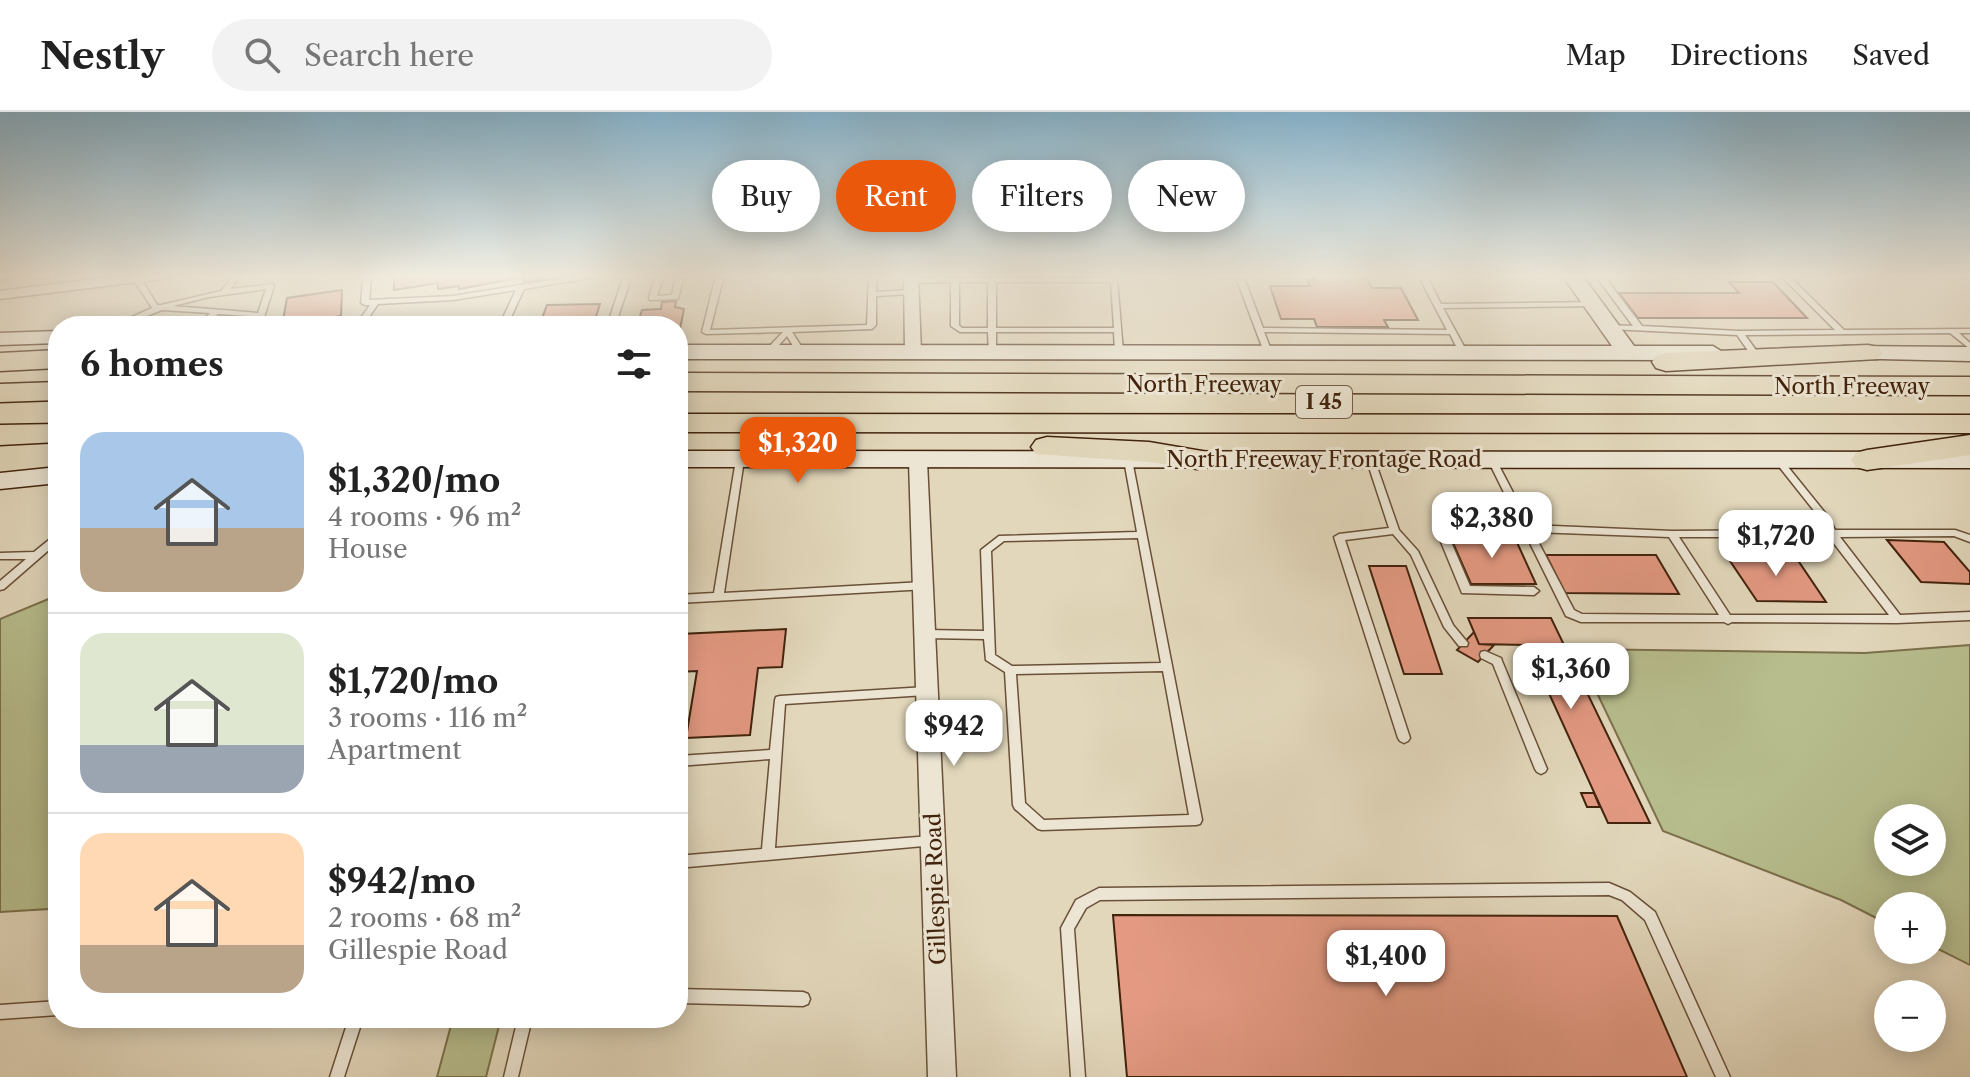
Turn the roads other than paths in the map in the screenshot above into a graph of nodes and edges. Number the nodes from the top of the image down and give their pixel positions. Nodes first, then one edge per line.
1 (709, 320) edge
2 (872, 320) edge
3 (912, 320) edge
4 (956, 320) edge
5 (992, 320) edge
6 (1117, 320) edge
7 (1256, 320) edge
8 (1446, 320) edge
9 (1604, 320) edge
10 (1633, 320) edge
11 (1830, 320) edge
12 (1609, 327) junction
13 (1639, 328) junction
14 (1260, 330) junction
15 (788, 331) junction
16 (1952, 331) junction
17 (1970, 331) edge
18 (1452, 332) junction
19 (1842, 332) junction
20 (1739, 333) junction
21 (48, 338) edge
22 (992, 341) junction
23 (1118, 341) junction
24 (2, 345) edge
25 (1970, 347) edge
26 (688, 352) edge
27 (768, 352) junction
28 (801, 352) junction
29 (913, 352) junction
30 (1268, 352) junction
31 (1463, 352) junction
32 (1627, 352) junction
33 (1754, 353) junction
34 (1868, 353) junction
35 (1970, 354) edge
36 (48, 356) edge
37 (688, 382) edge
38 (1370, 385) junction
39 (1970, 386) edge
40 (48, 391) edge
41 (0, 393) edge
42 (688, 402) edge
43 (1970, 402) edge
44 (48, 412) edge
45 (0, 414) edge
46 (688, 423) edge
47 (1970, 424) edge
48 (48, 433) edge
49 (0, 435) edge
50 (688, 437) edge
51 (1969, 457) edge
52 (1370, 458) junction
53 (1491, 458) junction
54 (688, 459) edge
55 (1197, 459) junction
56 (1777, 459) junction
57 (740, 460) junction
58 (1128, 460) junction
59 (1867, 460) joint
60 (918, 461) junction
61 (48, 476) edge
62 (0, 481) edge
63 (1527, 530) junction
64 (1395, 531) junction
65 (1831, 532) junction
66 (1672, 534) junction
67 (1142, 535) junction
68 (1970, 538) edge
69 (48, 546) edge
70 (37, 555) junction
71 (0, 556) edge
72 (0, 586) edge
73 (923, 586) junction
74 (1534, 591) dead end
75 (718, 597) junction
76 (688, 598) edge
77 (1970, 616) edge
78 (1897, 619) junction
79 (1728, 620) junction
80 (925, 634) junction
81 (989, 635) junction
82 (1463, 643) dead end
83 (1485, 655) dead end
84 (1167, 667) junction
85 (1010, 670) junction
86 (927, 691) junction
87 (1404, 738) dead end
88 (776, 754) junction
89 (688, 760) edge
90 (1541, 769) dead end
91 (933, 841) junction
92 (768, 855) junction
93 (688, 861) dead end
94 (688, 996) edge
95 (803, 999) dead end
96 (48, 1009) edge
97 (0, 1012) edge
98 (353, 1028) edge
99 (523, 1028) edge
100 (337, 1077) edge
101 (511, 1077) edge
102 (942, 1077) edge
103 (1078, 1077) edge
104 (1723, 1077) edge

1 - 15 lane
2 - 15 lane
3 - 29 street
4 - 22 lane
5 - 22 lane
6 - 23 lane
7 - 14 lane
8 - 18 lane
9 - 12 main road
10 - 13 lane
11 - 19 lane
12 - 13 lane
12 - 32 main road
13 - 20 lane
14 - 18 lane
14 - 30 lane
15 - 27 lane
15 - 28 lane
16 - 17 lane
16 - 19 lane
16 - 25 lane
18 - 31 lane
19 - 20 lane
20 - 33 lane
21 - 24 main road
22 - 23 main road
22 - 29 main road
23 - 30 main road
24 - 36 highway
26 - 27 main road
27 - 28 main road
28 - 29 main road
30 - 31 main road
31 - 32 main road
32 - 33 main road
33 - 34 main road
34 - 35 main road
34 - 38 highway
37 - 38 highway, North Freeway / I 45
38 - 39 highway, North Freeway / I 45
40 - 41 highway
42 - 43 highway, North Freeway / I 45
44 - 45 highway
46 - 47 highway, North Freeway / I 45
48 - 49 highway
50 - 55 highway
51 - 59 highway
52 - 53 main road, North Freeway Frontage Road
52 - 55 main road, North Freeway Frontage Road
52 - 64 lane
53 - 56 main road, North Freeway Frontage Road
53 - 63 lane
54 - 57 main road, North Freeway Frontage Road
55 - 58 main road, North Freeway Frontage Road
56 - 59 main road, North Freeway Frontage Road
56 - 65 lane
57 - 60 main road, North Freeway Frontage Road
57 - 75 lane
58 - 60 main road, North Freeway Frontage Road
58 - 67 lane
60 - 73 street, Gillespie Road
61 - 62 main road
63 - 66 lane
63 - 74 lane
63 - 79 lane
64 - 82 lane
64 - 87 lane
65 - 66 lane
65 - 68 lane
65 - 78 lane
66 - 79 lane
67 - 81 lane
67 - 84 lane
69 - 70 lane
70 - 71 lane
70 - 72 lane
73 - 75 lane
73 - 80 street, Gillespie Road
75 - 76 lane
77 - 78 lane
78 - 79 lane
80 - 81 lane
80 - 86 street, Gillespie Road
81 - 85 lane
83 - 90 lane
84 - 85 lane
84 - 85 lane
86 - 88 lane
86 - 91 street, Gillespie Road
88 - 89 lane
88 - 92 lane
91 - 92 lane
91 - 102 street, Gillespie Road
92 - 93 lane
94 - 95 lane
96 - 97 lane
98 - 100 lane
99 - 101 lane
103 - 104 lane

